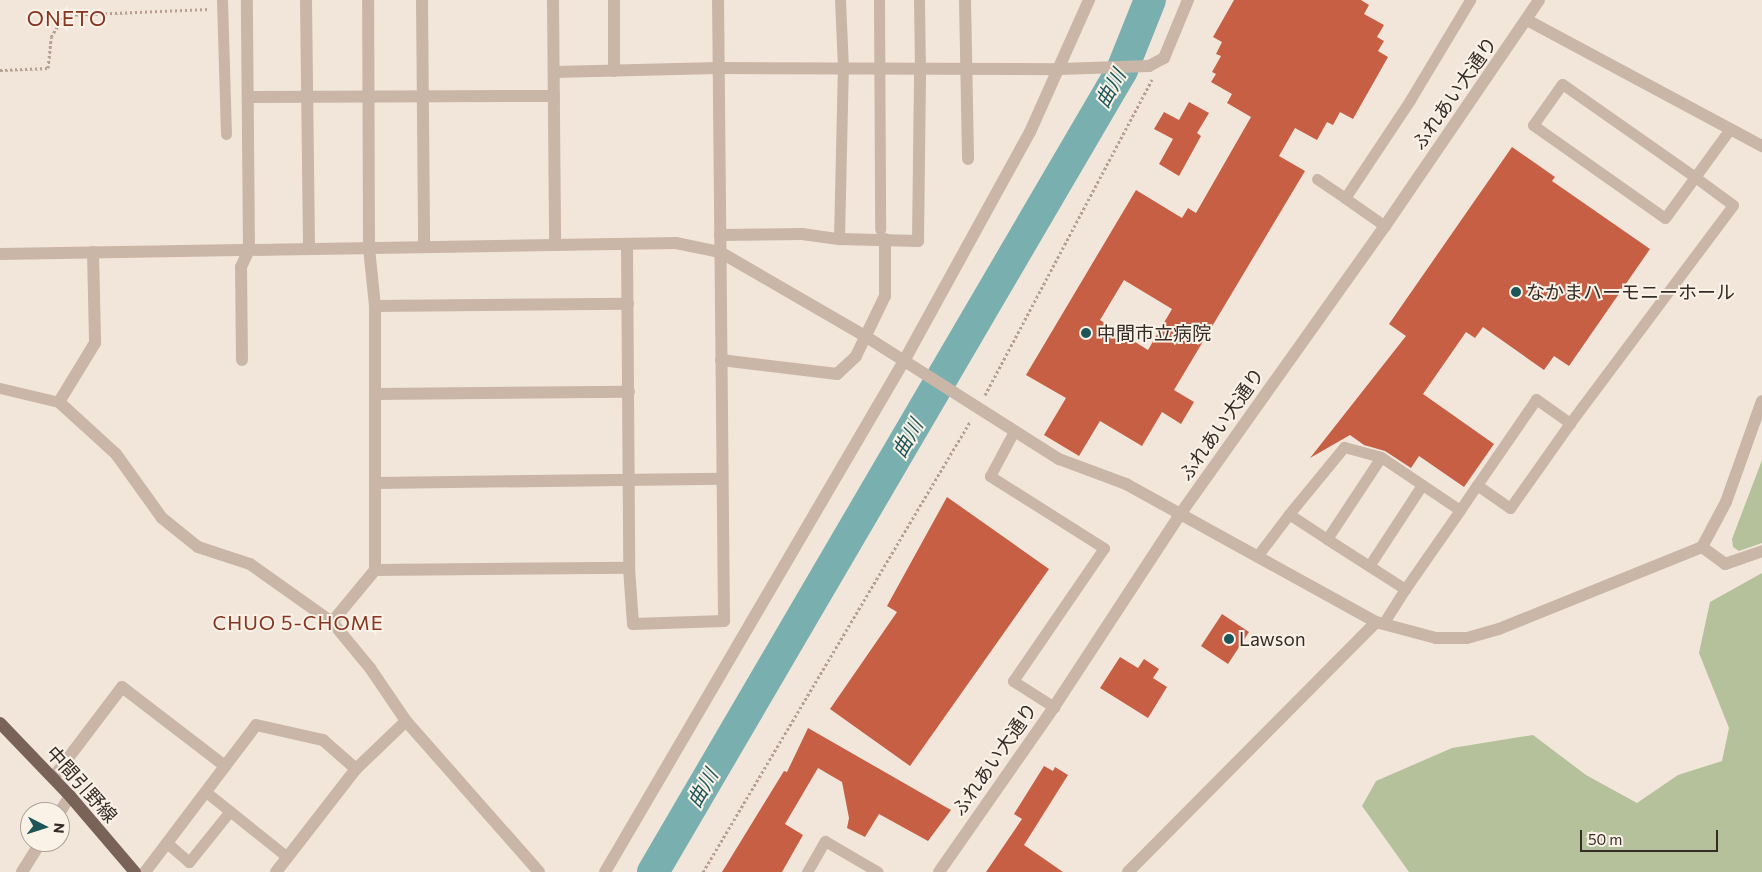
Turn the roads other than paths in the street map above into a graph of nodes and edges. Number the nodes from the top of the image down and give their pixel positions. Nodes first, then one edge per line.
1 (247, 0) edge
2 (306, 0) edge
3 (368, 0) edge
4 (422, 0) edge
5 (553, 0) edge
6 (614, 0) edge
7 (718, 0) edge
8 (840, 0) edge
9 (880, 0) edge
10 (919, 0) edge
11 (965, 0) edge
12 (1089, 0) edge
13 (1188, 0) edge
14 (1470, 0) edge
15 (1539, 0) edge
16 (222, 4) edge
17 (1527, 20) junction
18 (718, 68) junction
19 (843, 68) junction
20 (1065, 68) junction
21 (880, 69) junction
22 (920, 69) junction
23 (966, 69) junction
24 (614, 71) junction
25 (554, 72) junction
26 (554, 96) junction
27 (248, 97) junction
28 (307, 97) junction
29 (368, 97) junction
30 (422, 97) junction
31 (1730, 129) junction
32 (226, 134) dead end
33 (1762, 146) edge
34 (968, 159) dead end
35 (1695, 177) junction
36 (1317, 179) dead end
37 (1345, 198) junction
38 (1385, 226) junction
39 (720, 234) junction
40 (883, 234) junction
41 (839, 239) junction
42 (555, 244) junction
43 (627, 244) junction
44 (424, 246) junction
45 (369, 248) junction
46 (309, 249) junction
47 (249, 250) junction
48 (93, 252) junction
49 (720, 252) junction
50 (0, 254) edge
51 (628, 304) junction
52 (375, 306) junction
53 (865, 336) junction
54 (242, 360) dead end
55 (721, 360) junction
56 (904, 361) junction
57 (0, 388) edge
58 (629, 392) junction
59 (376, 394) junction
60 (1762, 401) edge
61 (59, 402) junction
62 (1570, 423) junction
63 (1014, 433) junction
64 (1381, 457) junction
65 (722, 479) junction
66 (629, 480) junction
67 (375, 483) junction
68 (1422, 485) junction
69 (1477, 486) junction
70 (1460, 510) junction
71 (1181, 513) junction
72 (1289, 514) junction
73 (1327, 539) junction
74 (1702, 547) junction
75 (1762, 551) edge
76 (1258, 555) junction
77 (1369, 566) junction
78 (629, 568) junction
79 (375, 570) junction
80 (1405, 590) junction
81 (332, 622) junction
82 (1380, 623) junction
83 (1054, 707) junction
84 (406, 720) junction
85 (0, 724) edge
86 (225, 766) junction
87 (356, 769) junction
88 (53, 778) junction
89 (206, 792) junction
90 (70, 796) junction
91 (66, 802) edge
92 (230, 811) junction
93 (167, 843) junction
94 (35, 852) edge
95 (287, 857) junction
96 (22, 872) edge
97 (134, 872) edge
98 (145, 872) edge
99 (276, 872) edge
100 (539, 872) edge
101 (605, 872) edge
102 (806, 872) edge
103 (878, 872) edge
104 (939, 872) edge
105 (1128, 872) edge

1 - 27 street
2 - 28 street
3 - 29 street
4 - 30 street
5 - 25 street
6 - 24 street
7 - 18 street
8 - 19 lane
9 - 21 lane
10 - 22 lane
11 - 23 street
12 - 20 street
13 - 20 street
14 - 37 lane
15 - 17 street, ふれあい大通り
16 - 32 lane
17 - 31 street
17 - 38 street, ふれあい大通り
18 - 19 street
18 - 24 street
18 - 39 street
19 - 21 street
19 - 41 lane
20 - 23 street
20 - 56 street
21 - 22 street
21 - 40 lane
22 - 23 street
22 - 40 street
23 - 34 street
24 - 25 street
25 - 26 street
26 - 30 street
26 - 42 street
27 - 28 street
27 - 47 street
28 - 29 street
28 - 46 street
29 - 30 street
29 - 45 street
30 - 44 street
31 - 33 street
31 - 35 lane
35 - 35 lane
35 - 62 lane
36 - 37 lane
37 - 38 lane
38 - 71 street, ふれあい大通り
39 - 41 street
39 - 49 street
40 - 41 street
40 - 53 street
42 - 43 street
42 - 44 street
43 - 49 street
43 - 51 street
44 - 45 street
45 - 46 street
45 - 52 street
46 - 47 street
47 - 48 street
47 - 54 street
48 - 50 street
48 - 61 street
49 - 53 street
49 - 55 street
51 - 52 street
51 - 58 street
52 - 59 street
53 - 55 street
53 - 56 street
55 - 65 street
56 - 63 street
56 - 101 street
57 - 61 lane
58 - 59 street
58 - 66 street
59 - 67 street
60 - 74 street
61 - 81 street
62 - 69 lane
62 - 69 lane
63 - 71 street
63 - 83 lane
64 - 68 lane
64 - 72 lane
64 - 73 lane
65 - 66 street
65 - 78 street
66 - 67 street
66 - 78 street
67 - 79 street
68 - 70 lane
68 - 77 lane
69 - 70 lane
70 - 80 lane
71 - 76 street
71 - 83 street, ふれあい大通り
72 - 73 lane
72 - 76 lane
73 - 77 lane
74 - 75 street
74 - 82 street
76 - 82 street
77 - 80 lane
78 - 79 street
79 - 81 street
80 - 82 lane
81 - 84 street
82 - 105 street
83 - 104 street, ふれあい大通り
84 - 87 street
84 - 100 street
85 - 88 main road, 中間引野線
86 - 87 street
86 - 88 street
86 - 89 street
87 - 95 street
88 - 90 main road, 中間引野線
89 - 92 lane
89 - 93 street
90 - 91 street
90 - 97 main road, 中間引野線
92 - 93 lane
92 - 95 lane
93 - 98 street
94 - 96 street
95 - 99 street
102 - 103 lane

